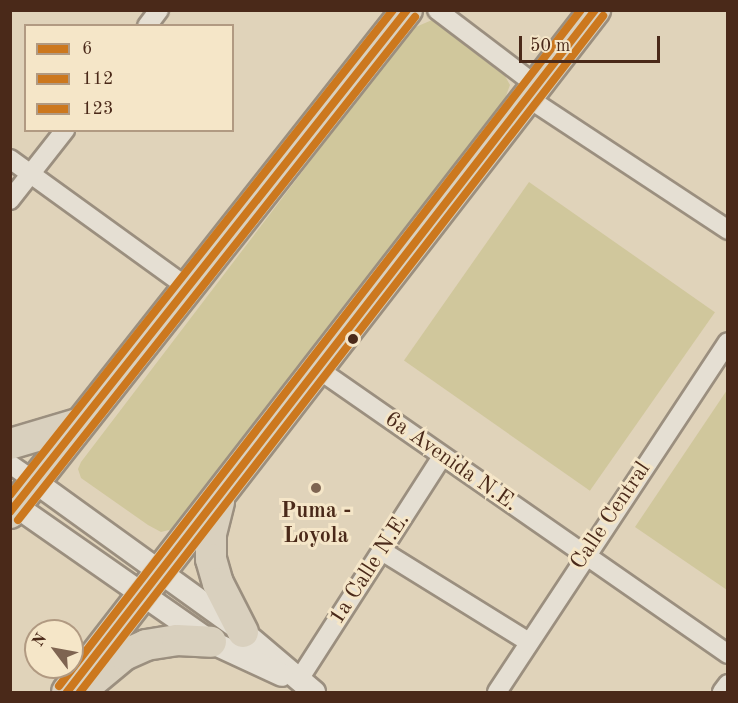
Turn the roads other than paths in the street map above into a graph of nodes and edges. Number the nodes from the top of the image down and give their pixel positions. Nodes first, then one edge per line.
1 (159, 10) edge
2 (437, 10) edge
3 (595, 10) edge
4 (405, 11) edge
5 (148, 24) edge
6 (533, 92) junction
7 (63, 132) edge
8 (10, 159) edge
9 (31, 174) junction
10 (10, 200) edge
11 (728, 230) edge
12 (187, 287) junction
13 (728, 342) edge
14 (318, 369) junction
15 (77, 424) junction
16 (10, 444) edge
17 (442, 457) junction
18 (10, 464) edge
19 (228, 484) junction
20 (21, 498) edge
21 (382, 551) junction
22 (585, 555) junction
23 (160, 570) junction
24 (142, 594) junction
25 (243, 632) junction
26 (211, 642) junction
27 (529, 642) junction
28 (728, 654) edge
29 (728, 684) edge
30 (306, 687) edge
31 (67, 693) edge
32 (79, 693) edge
33 (497, 693) edge
34 (722, 693) edge

1 - 5 street
2 - 6 street
3 - 6 highway
4 - 12 highway
6 - 11 street
6 - 14 highway
7 - 9 street
8 - 9 street
9 - 10 street
9 - 12 street
12 - 15 highway
13 - 22 street, Calle Central
14 - 17 street, 6a Avenida N.E.
14 - 19 highway
15 - 16 highway
15 - 20 highway
17 - 21 street, 1a Calle N.E.
17 - 22 street, 6a Avenida N.E.
18 - 20 street
19 - 23 highway
19 - 25 highway
20 - 23 street
20 - 24 street
21 - 27 street
21 - 30 street, 1a Calle N.E.
22 - 27 street, Calle Central
22 - 28 street, 6a Avenida N.E.
23 - 24 highway
23 - 25 street
24 - 26 street
24 - 31 highway
25 - 30 street
26 - 30 street
26 - 32 highway
27 - 33 street, Calle Central
29 - 34 street

